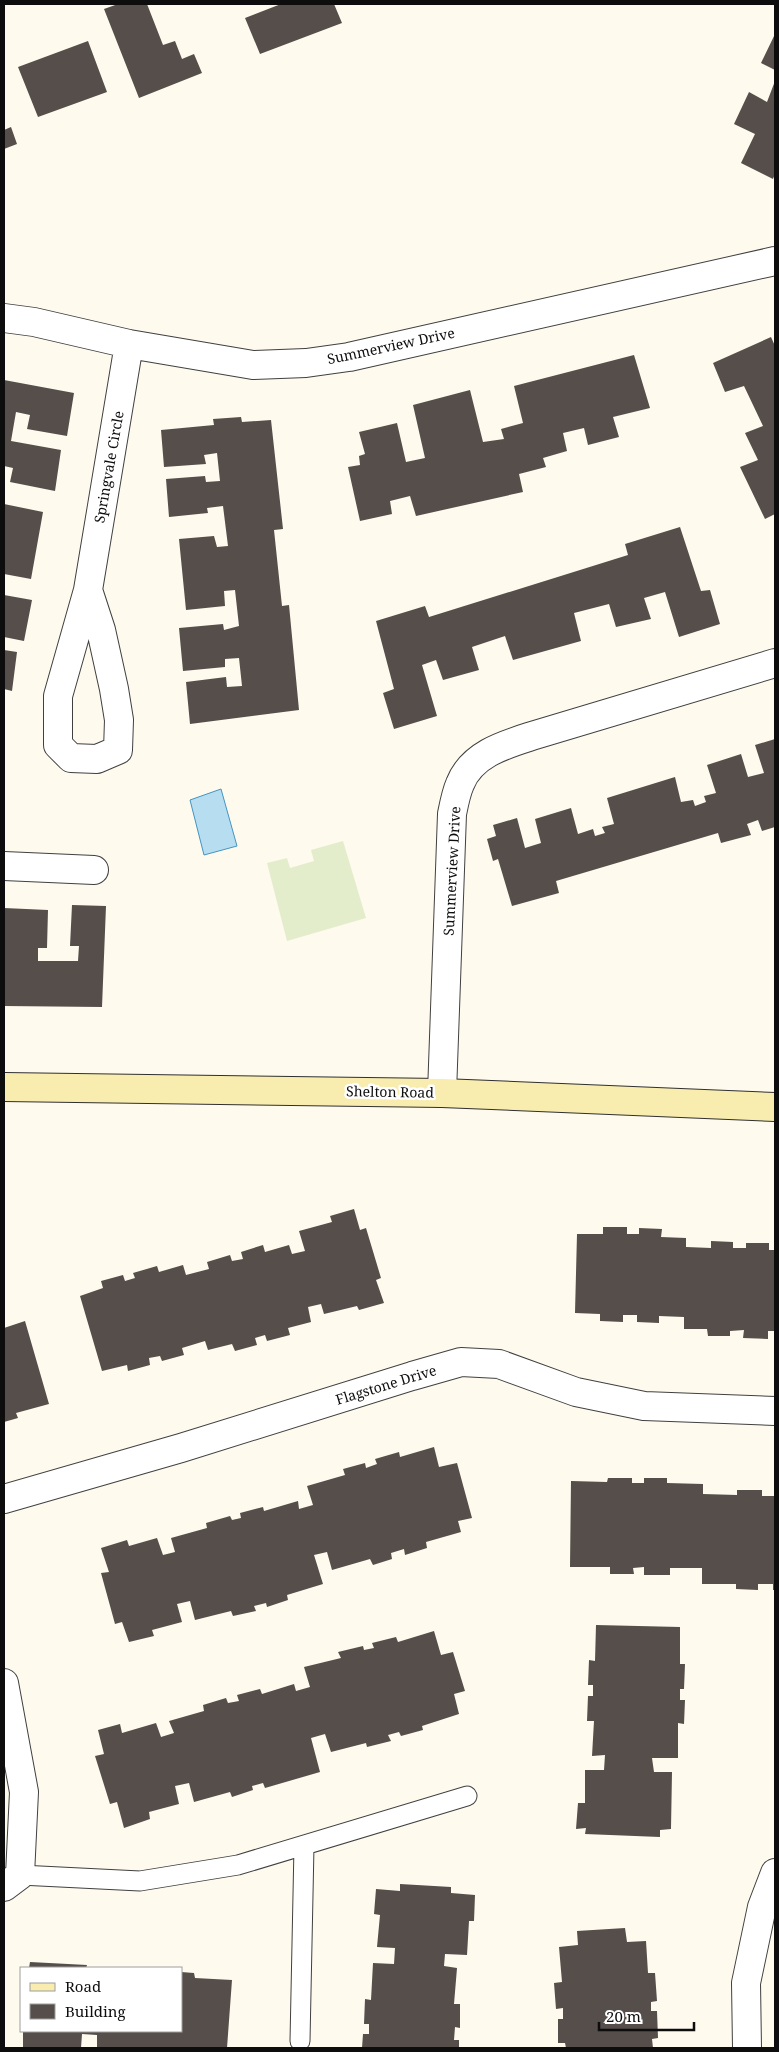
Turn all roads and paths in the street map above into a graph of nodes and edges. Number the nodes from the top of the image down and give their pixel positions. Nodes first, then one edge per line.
1 (775, 261) edge
2 (4, 318) edge
3 (130, 344) junction
4 (88, 590) junction
5 (775, 663) edge
6 (4, 866) edge
7 (94, 870) dead end
8 (4, 1088) edge
9 (442, 1093) junction
10 (775, 1107) edge
11 (775, 1411) edge
12 (4, 1500) edge
13 (4, 1684) edge
14 (467, 1796) dead end
15 (304, 1846) junction
16 (775, 1873) edge
17 (12, 1881) edge
18 (300, 2041) dead end
19 (747, 2048) edge

1 - 3 street, Summerview Drive
2 - 3 street, Summerview Drive
3 - 4 street, Springvale Circle
4 - 4 street, Springvale Circle
5 - 9 street, Summerview Drive
6 - 7 street
8 - 9 street, Shelton Road
9 - 10 street, Shelton Road
11 - 12 street, Flagstone Drive
13 - 17 street
14 - 15 lane
15 - 17 lane
15 - 18 lane
16 - 19 street

